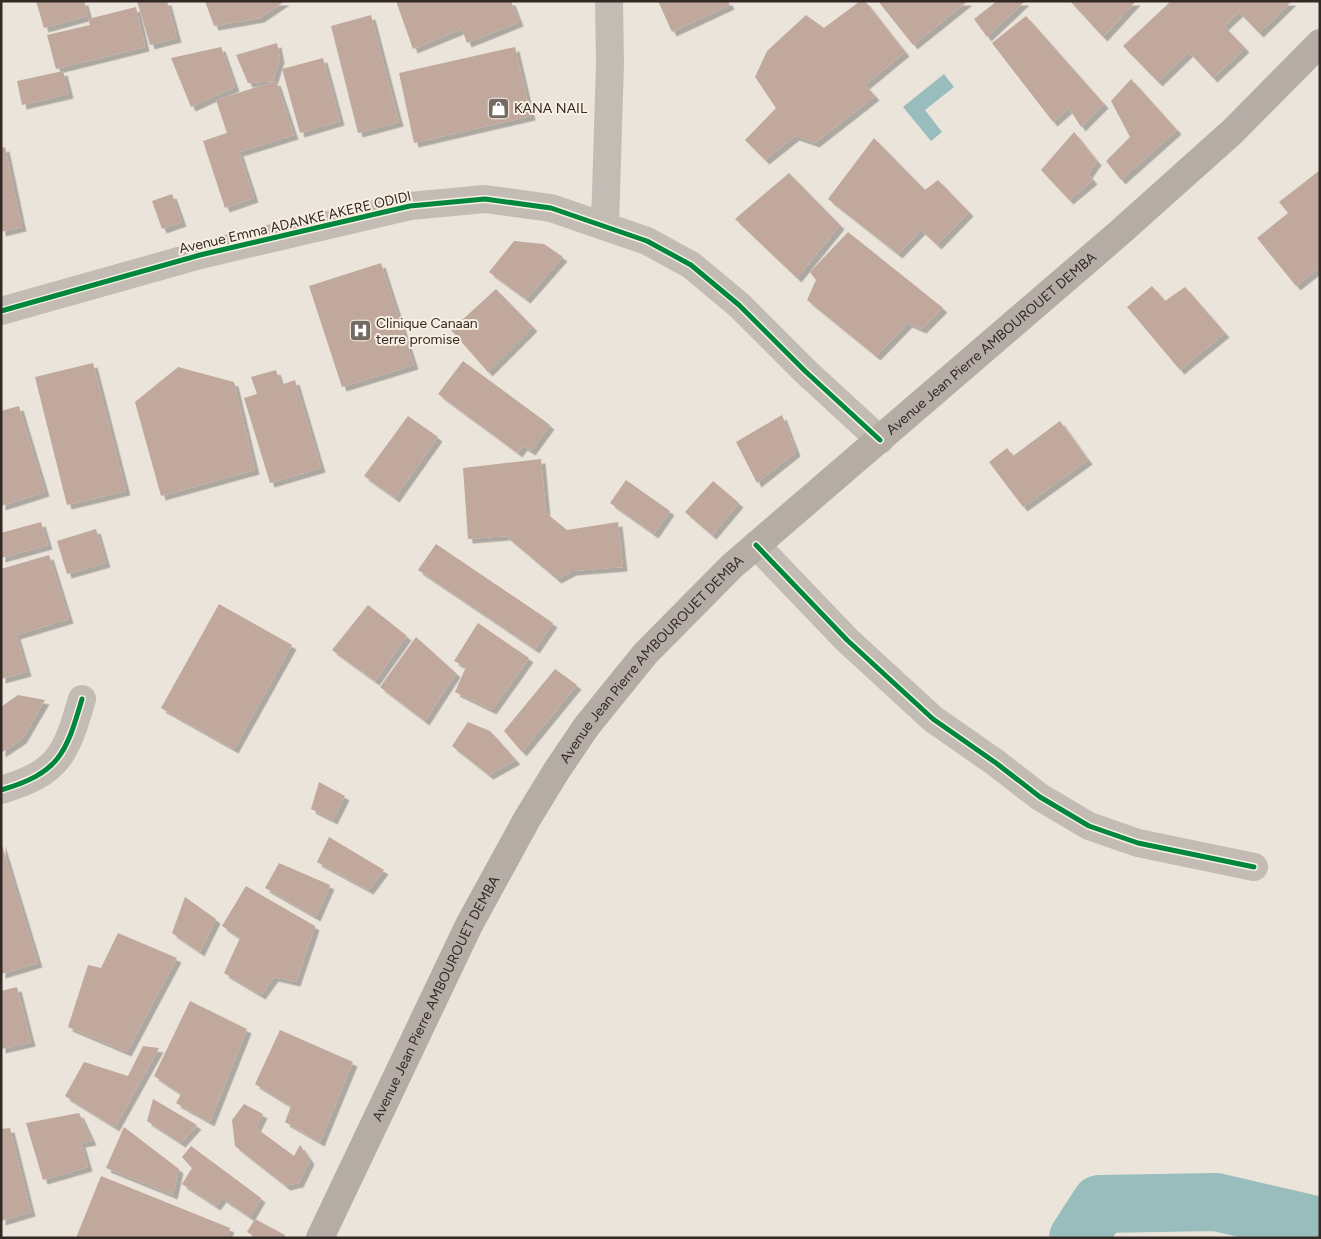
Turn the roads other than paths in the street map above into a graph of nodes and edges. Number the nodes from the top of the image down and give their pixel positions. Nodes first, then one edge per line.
1 (609, 1) edge
2 (1315, 57) edge
3 (605, 225) junction
4 (1, 311) edge
5 (880, 440) junction
6 (756, 546) junction
7 (82, 699) dead end
8 (1, 790) edge
9 (1254, 868) dead end
10 (320, 1238) edge

1 - 3 street
2 - 5 main road, Avenue Jean Pierre AMBOUROUET DEMBA
3 - 4 street, Avenue Emma ADANKE AKERE ODIDI
3 - 5 street, Avenue Emma ADANKE AKERE ODIDI
5 - 6 main road, Avenue Jean Pierre AMBOUROUET DEMBA
6 - 9 street
6 - 10 main road, Avenue Jean Pierre AMBOUROUET DEMBA
7 - 8 street

